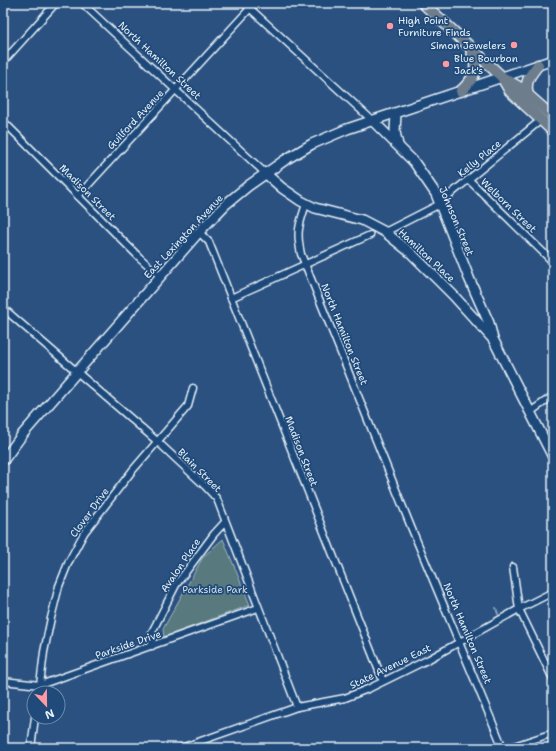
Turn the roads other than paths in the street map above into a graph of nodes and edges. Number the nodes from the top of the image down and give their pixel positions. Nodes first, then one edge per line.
1 (56, 3) edge
2 (82, 3) edge
3 (244, 3) edge
4 (255, 3) edge
5 (423, 3) edge
6 (250, 9) junction
7 (471, 47) junction
8 (553, 60) edge
9 (3, 62) edge
10 (538, 65) junction
11 (502, 77) junction
12 (176, 90) junction
13 (461, 91) junction
14 (528, 95) junction
15 (396, 113) junction
16 (553, 117) edge
17 (541, 120) junction
18 (3, 121) edge
19 (373, 121) junction
20 (553, 131) edge
21 (398, 145) junction
22 (265, 173) junction
23 (468, 180) junction
24 (78, 196) junction
25 (306, 204) junction
26 (440, 204) junction
27 (199, 232) junction
28 (385, 232) junction
29 (370, 235) dead end
30 (553, 262) edge
31 (305, 264) junction
32 (160, 276) junction
33 (453, 295) junction
34 (231, 298) junction
35 (478, 299) junction
36 (3, 308) edge
37 (493, 339) junction
38 (77, 372) junction
39 (193, 388) dead end
40 (553, 396) edge
41 (530, 412) junction
42 (158, 442) junction
43 (553, 457) edge
44 (3, 461) edge
45 (225, 522) junction
46 (513, 567) dead end
47 (553, 592) edge
48 (258, 608) junction
49 (519, 609) junction
50 (459, 641) junction
51 (152, 646) junction
52 (553, 679) edge
53 (3, 681) edge
54 (383, 681) junction
55 (40, 685) junction
56 (297, 707) junction
57 (34, 725) edge
58 (553, 733) edge
59 (31, 748) edge
60 (181, 748) edge
61 (499, 748) edge
62 (508, 748) edge

1 - 9 street
2 - 12 street, North Hamilton Street
3 - 6 street, Johnson Street
4 - 6 street, Guilford Avenue
5 - 7 main road
6 - 12 street, Guilford Avenue
6 - 19 street, Johnson Street
7 - 11 main road
7 - 13 main road
8 - 10 street, East Lexington Avenue
10 - 11 street, East Lexington Avenue
10 - 14 main road
11 - 13 street, East Lexington Avenue
11 - 14 main road
11 - 17 main road
12 - 22 street, North Hamilton Street
12 - 24 street, Guilford Avenue
13 - 15 street, East Lexington Avenue
14 - 16 main road
15 - 19 street, East Lexington Avenue
15 - 21 street
17 - 20 main road
17 - 23 street, Kelly Place
18 - 24 street, Madison Street
19 - 21 street, Johnson Street
19 - 22 street, East Lexington Avenue
21 - 26 street, Johnson Street
22 - 25 street, North Hamilton Street
22 - 27 street, East Lexington Avenue
23 - 26 street, Kelly Place
23 - 30 street, Welborn Street
24 - 32 street, Madison Street
25 - 28 street, Hamilton Place
25 - 31 street, North Hamilton Street
26 - 28 street, Kelly Place
26 - 35 street, Johnson Street
27 - 32 street, East Lexington Avenue
27 - 34 street, Madison Street
28 - 33 street, Hamilton Place
29 - 31 street
31 - 34 street
31 - 50 street, North Hamilton Street
32 - 38 street, East Lexington Avenue
33 - 35 street
33 - 37 street, Hamilton Place
34 - 54 street, Madison Street
35 - 37 street, Johnson Street
36 - 38 street, Blain Street
37 - 41 street, Johnson Street
38 - 42 street, Blain Street
38 - 44 street, East Lexington Avenue
39 - 42 street, Clover Drive
40 - 41 street
41 - 43 street, Johnson Street
42 - 45 street, Blain Street
42 - 55 street, Clover Drive
45 - 48 street, Blain Street
45 - 51 street, Avalon Place
46 - 49 street
47 - 49 street, State Avenue East
48 - 51 street, Parkside Drive
48 - 56 street, Blain Street
49 - 50 street, State Avenue East
49 - 52 street
50 - 54 street, State Avenue East
50 - 61 street, North Hamilton Street
51 - 55 street, Parkside Drive
53 - 55 street, Parkside Drive
54 - 56 street, State Avenue East
56 - 60 street, State Avenue East
57 - 59 street
58 - 62 street

